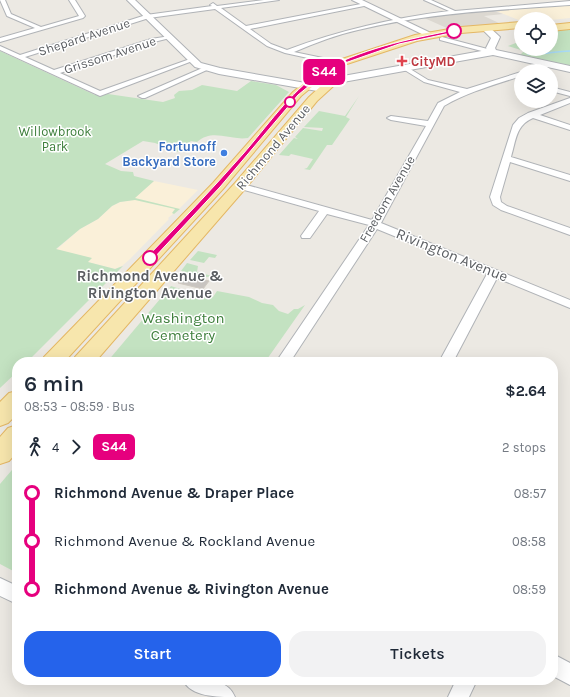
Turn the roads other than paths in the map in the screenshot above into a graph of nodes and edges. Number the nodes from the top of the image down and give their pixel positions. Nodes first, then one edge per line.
1 (2, 0) edge
2 (72, 0) edge
3 (131, 0) edge
4 (276, 0) edge
5 (356, 0) edge
6 (427, 0) edge
7 (539, 0) edge
8 (208, 1) edge
9 (570, 3) edge
10 (551, 4) junction
11 (174, 5) dead end
12 (366, 5) junction
13 (218, 8) junction
14 (3, 10) edge
15 (182, 12) junction
16 (454, 12) junction
17 (148, 16) junction
18 (395, 19) junction
19 (570, 21) edge
20 (558, 22) edge
21 (570, 26) edge
22 (514, 27) edge
23 (558, 27) edge
24 (246, 28) junction
25 (41, 29) junction
26 (491, 34) junction
27 (514, 34) edge
28 (431, 35) junction
29 (168, 37) junction
30 (442, 39) junction
31 (0, 40) edge
32 (0, 48) edge
33 (287, 52) junction
34 (493, 52) junction
35 (20, 58) junction
36 (192, 60) junction
37 (340, 63) junction
38 (545, 64) edge
39 (558, 67) edge
40 (207, 68) junction
41 (354, 68) junction
42 (405, 68) junction
43 (570, 69) edge
44 (53, 73) junction
45 (374, 74) junction
46 (514, 77) edge
47 (508, 79) junction
48 (514, 80) edge
49 (127, 84) junction
50 (327, 85) junction
51 (306, 86) junction
52 (558, 91) edge
53 (150, 92) junction
54 (470, 92) junction
55 (570, 94) edge
56 (142, 96) dead end
57 (570, 100) edge
58 (531, 115) junction
59 (391, 118) dead end
60 (430, 124) junction
61 (570, 128) edge
62 (507, 158) junction
63 (570, 178) edge
64 (240, 186) junction
65 (325, 210) junction
66 (375, 224) junction
67 (570, 232) edge
68 (306, 236) dead end
69 (494, 272) junction
70 (570, 304) edge
71 (57, 357) edge
72 (87, 357) edge
73 (286, 357) edge
74 (449, 357) edge
75 (12, 404) edge
76 (0, 417) edge
77 (12, 441) edge
78 (0, 454) edge
79 (0, 587) edge
80 (12, 593) edge
81 (558, 667) edge
82 (570, 675) edge
83 (202, 685) edge
84 (464, 685) edge
85 (225, 697) edge
86 (458, 697) edge

1 - 14 street
2 - 25 street
3 - 17 street
4 - 13 street, Shepard Avenue
5 - 12 street
6 - 16 street
7 - 10 street
8 - 13 street
9 - 10 street
10 - 16 street
11 - 15 street
12 - 18 street
12 - 24 street
13 - 15 street, Shepard Avenue
13 - 24 street
14 - 25 street
15 - 17 street, Shepard Avenue
16 - 18 street
17 - 29 street
17 - 35 street, Shepard Avenue
18 - 28 street
18 - 33 street
19 - 20 main road
21 - 23 main road
22 - 26 main road, Richmond Avenue
24 - 33 street
25 - 31 street
26 - 27 main road
26 - 28 main road, Richmond Avenue
26 - 30 main road, Richmond Avenue
26 - 34 street
28 - 37 main road, Richmond Avenue
29 - 36 street
29 - 44 street, Grissom Avenue
30 - 34 street
30 - 41 main road, Richmond Avenue
32 - 35 street
33 - 37 street
34 - 38 street
34 - 42 street
35 - 44 street
36 - 40 street
36 - 49 street
37 - 51 main road, Richmond Avenue
39 - 43 street
40 - 51 street
40 - 53 street
41 - 45 street
41 - 50 main road, Richmond Avenue
42 - 45 street
42 - 54 street
44 - 49 street
45 - 50 street
46 - 47 street, Freedom Avenue
47 - 48 street
47 - 54 street, Freedom Avenue
49 - 53 street
50 - 51 street
50 - 64 main road, Richmond Avenue
51 - 71 main road, Richmond Avenue
52 - 55 street
53 - 56 street
54 - 60 street, Freedom Avenue
57 - 58 street
58 - 61 street
58 - 62 street
59 - 60 street
60 - 66 street, Freedom Avenue
62 - 63 street
62 - 67 street
64 - 65 street, Rivington Avenue
64 - 72 main road, Richmond Avenue
65 - 66 street, Rivington Avenue
65 - 68 street
66 - 69 street, Rivington Avenue
66 - 73 street, Freedom Avenue
69 - 70 street, Rivington Avenue
69 - 74 street
75 - 76 main road
77 - 78 main road
79 - 80 street
81 - 82 street
83 - 85 street
84 - 86 street

